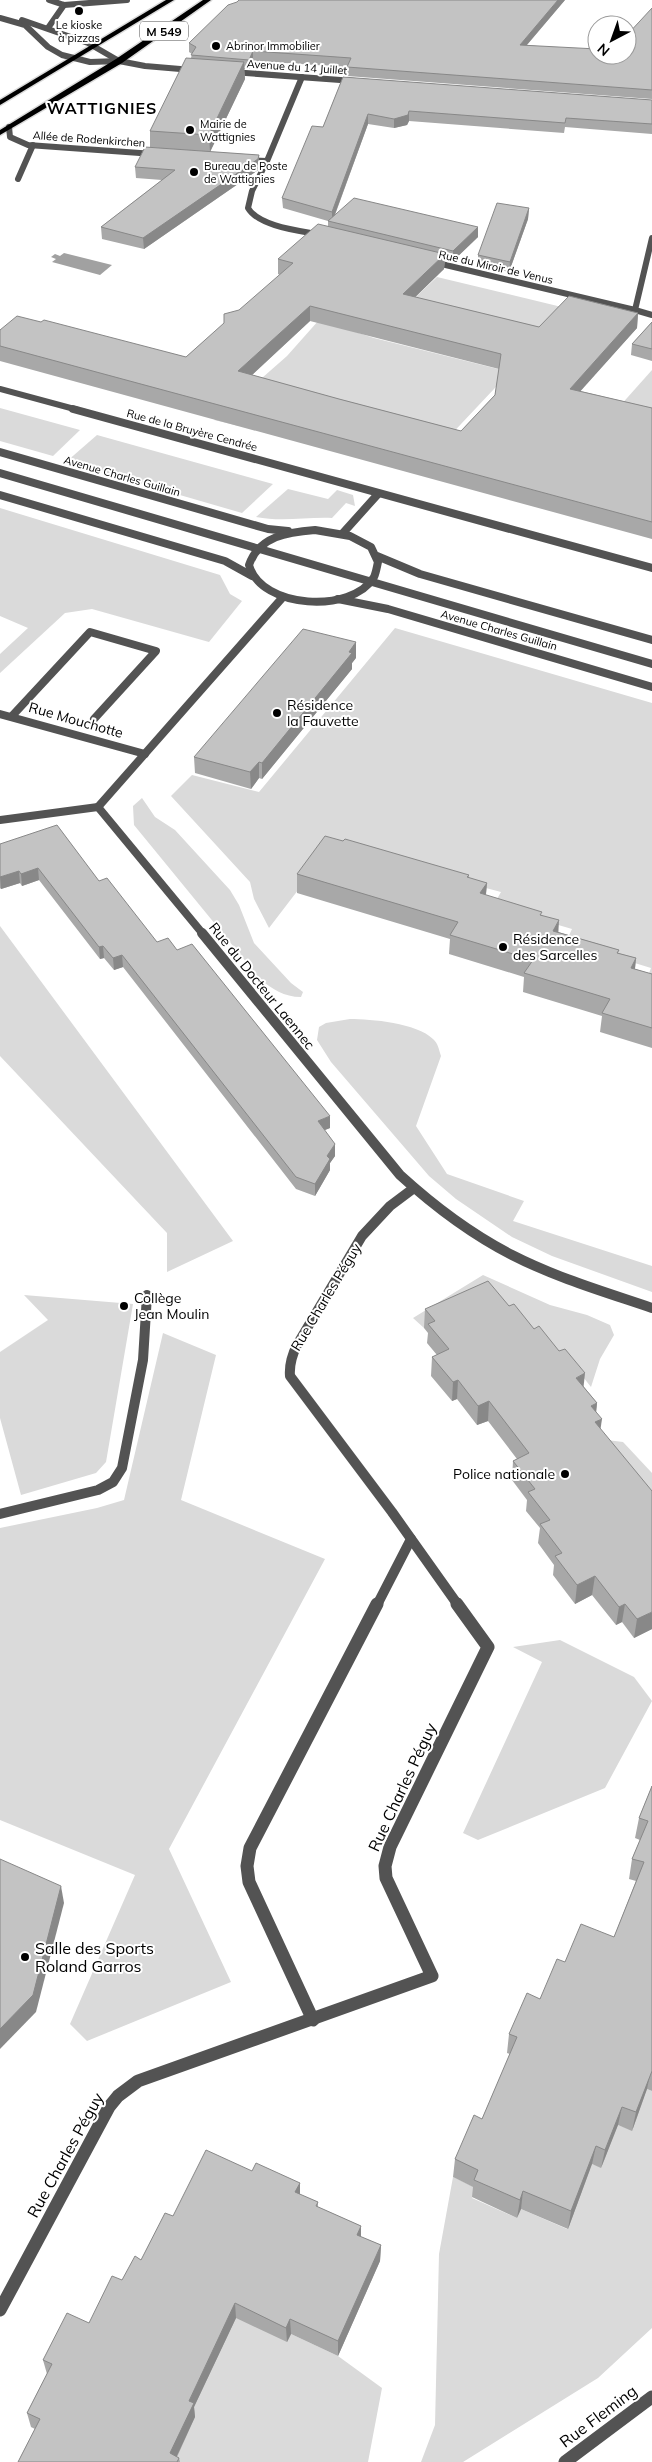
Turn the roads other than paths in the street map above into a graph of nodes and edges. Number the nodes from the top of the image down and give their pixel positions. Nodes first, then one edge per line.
1 (49, 0) edge
2 (127, 0) edge
3 (172, 0) edge
4 (208, 0) edge
5 (64, 6) junction
6 (0, 17) edge
7 (48, 28) junction
8 (96, 47) junction
9 (75, 59) junction
10 (119, 61) junction
11 (196, 70) edge
12 (225, 72) edge
13 (302, 77) junction
14 (358, 81) edge
15 (0, 102) edge
16 (9, 127) junction
17 (0, 133) edge
18 (33, 145) junction
19 (159, 154) edge
20 (237, 159) edge
21 (267, 161) junction
22 (18, 179) dead end
23 (331, 237) edge
24 (652, 238) edge
25 (426, 260) edge
26 (635, 310) junction
27 (652, 314) edge
28 (0, 389) edge
29 (0, 452) edge
30 (0, 473) edge
31 (0, 494) edge
32 (378, 494) junction
33 (296, 531) junction
34 (343, 533) junction
35 (257, 548) junction
36 (377, 556) junction
37 (652, 568) edge
38 (252, 576) junction
39 (372, 582) junction
40 (283, 597) junction
41 (338, 599) junction
42 (652, 640) edge
43 (652, 664) edge
44 (652, 687) edge
45 (0, 714) edge
46 (12, 716) junction
47 (94, 718) dead end
48 (145, 754) junction
49 (98, 807) junction
50 (0, 820) edge
51 (414, 1188) junction
52 (147, 1295) dead end
53 (652, 1308) edge
54 (0, 1514) edge
55 (411, 1538) junction
56 (313, 2020) junction
57 (0, 2310) edge
58 (652, 2398) edge
59 (565, 2462) edge

1 - 5 street
2 - 5 street
3 - 8 main road, M 549
4 - 10 main road, M 549
5 - 7 street
6 - 7 street
6 - 9 street
7 - 8 street
8 - 9 main road, M 549
8 - 10 street
9 - 10 street
9 - 15 main road, M 549
10 - 11 street
10 - 16 main road, M 549
12 - 13 street, Avenue du 14 Juillet
13 - 14 street, Avenue du 14 Juillet
13 - 21 street
16 - 17 main road, M 549
16 - 18 street, Allée de Rodenkirchen
18 - 19 street, Allée de Rodenkirchen
18 - 22 street
20 - 21 street
21 - 23 street
24 - 26 street
25 - 26 street, Rue du Miroir de Venus
26 - 27 street, Rue du Miroir de Venus
28 - 32 street, Rue de la Bruyère Cendrée
29 - 33 street, Avenue Charles Guillain
30 - 35 street
31 - 38 street
32 - 34 street
32 - 37 street, Rue de la Bruyère Cendrée
33 - 34 street
33 - 35 street
34 - 36 street
35 - 38 street
35 - 39 street
36 - 39 street
36 - 42 street
38 - 40 street
39 - 41 street
39 - 43 street
40 - 41 street
40 - 48 street
41 - 44 street, Avenue Charles Guillain
45 - 46 street, Rue Mouchotte
46 - 47 street
46 - 48 street, Rue Mouchotte
48 - 49 street
49 - 50 street
49 - 51 street, Rue du Docteur Laennec
51 - 53 street, Rue du Docteur Laennec
51 - 55 street, Rue Charles Péguy
52 - 54 street
55 - 56 street
55 - 56 street, Rue Charles Péguy
56 - 57 street, Rue Charles Péguy
58 - 59 street, Rue Fleming

